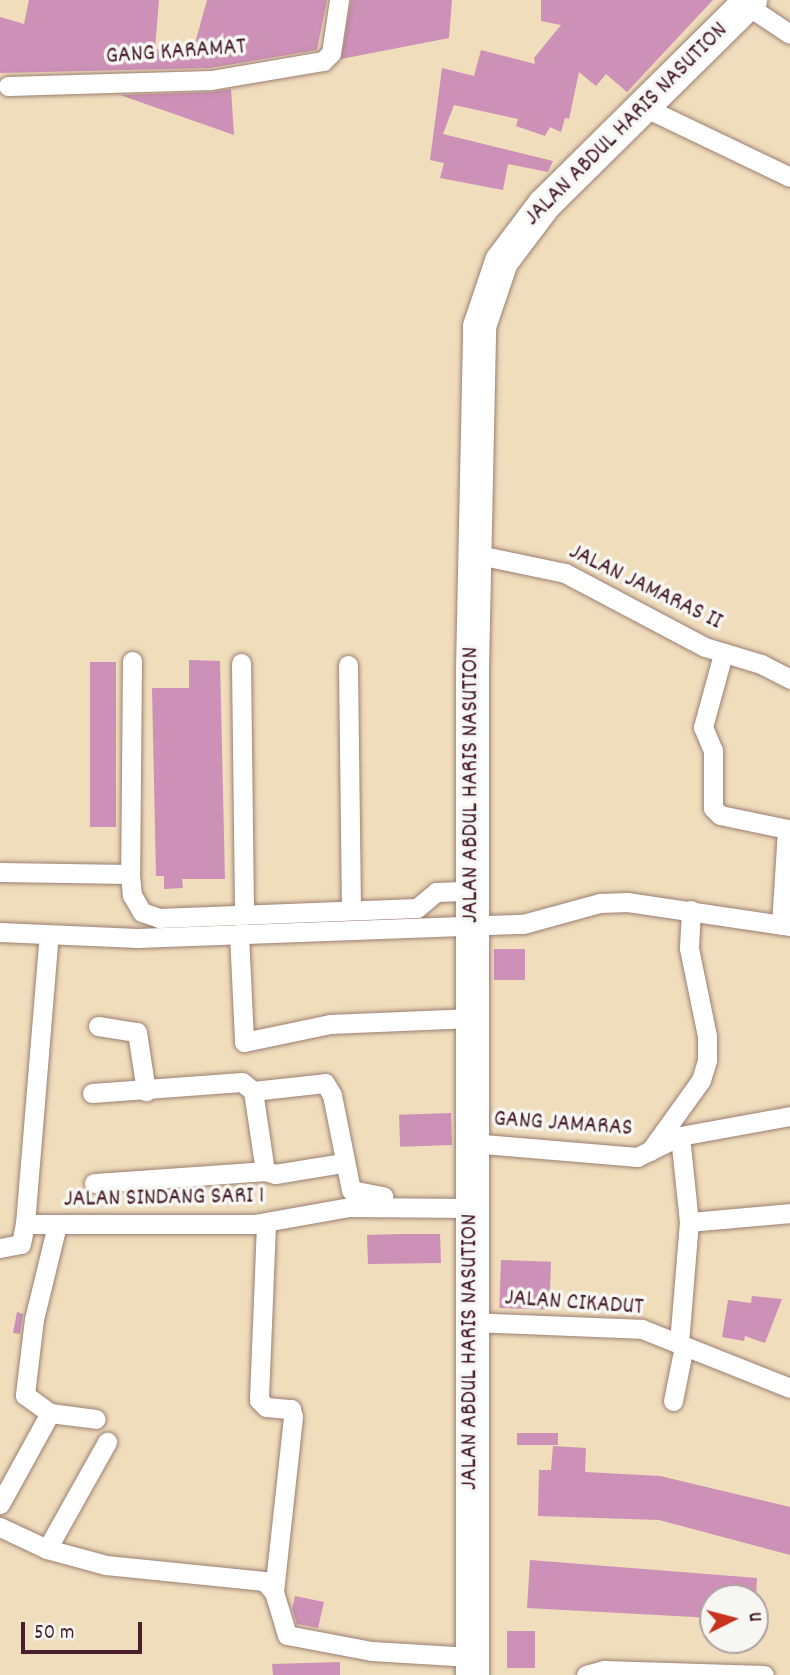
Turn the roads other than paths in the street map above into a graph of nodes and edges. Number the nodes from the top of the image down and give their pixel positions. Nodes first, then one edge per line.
1 (339, 0) edge
2 (745, 2) edge
3 (790, 34) edge
4 (8, 86) dead end
5 (645, 107) junction
6 (790, 177) edge
7 (474, 554) junction
8 (723, 654) junction
9 (132, 661) dead end
10 (241, 663) dead end
11 (348, 665) dead end
12 (790, 679) edge
13 (0, 872) edge
14 (130, 874) junction
15 (471, 908) junction
16 (351, 910) junction
17 (691, 910) junction
18 (241, 925) junction
19 (785, 925) edge
20 (0, 932) edge
21 (49, 935) junction
22 (472, 1018) junction
23 (98, 1026) dead end
24 (146, 1091) junction
25 (253, 1091) junction
26 (92, 1093) dead end
27 (790, 1121) edge
28 (680, 1136) junction
29 (471, 1143) junction
30 (650, 1152) junction
31 (342, 1163) junction
32 (265, 1171) junction
33 (94, 1183) dead end
34 (471, 1202) junction
35 (790, 1213) edge
36 (689, 1222) junction
37 (25, 1224) junction
38 (266, 1224) junction
39 (57, 1225) junction
40 (0, 1248) edge
41 (471, 1322) junction
42 (682, 1344) junction
43 (790, 1388) edge
44 (673, 1401) dead end
45 (50, 1413) junction
46 (96, 1419) dead end
47 (107, 1442) dead end
48 (0, 1504) edge
49 (0, 1528) edge
50 (47, 1549) junction
51 (274, 1592) junction
52 (472, 1666) edge
53 (586, 1675) edge
54 (764, 1675) edge

1 - 4 street, GANG KARAMAT
2 - 3 street
2 - 5 highway, JALAN ABDUL HARIS NASUTION
5 - 6 street
5 - 7 highway, JALAN ABDUL HARIS NASUTION
7 - 8 street, JALAN JAMARAS II
7 - 15 highway, JALAN ABDUL HARIS NASUTION
8 - 12 street, JALAN JAMARAS II
8 - 19 street
9 - 14 street
10 - 18 street
11 - 16 street
13 - 14 street
14 - 18 street
15 - 16 street
15 - 17 street
15 - 18 street
15 - 22 highway, JALAN ABDUL HARIS NASUTION
16 - 18 street
17 - 19 street
17 - 30 street, GANG JAMARAS
18 - 21 street
18 - 22 street
20 - 21 street
21 - 37 street
22 - 29 highway, JALAN ABDUL HARIS NASUTION
23 - 24 street
24 - 25 street
24 - 26 street
25 - 31 street
25 - 32 street
27 - 28 street, GANG JAMARAS
28 - 30 street, GANG JAMARAS
28 - 36 street
29 - 30 street, GANG JAMARAS
29 - 34 highway, JALAN ABDUL HARIS NASUTION
31 - 32 street
31 - 34 street
32 - 33 street
34 - 38 street, JALAN SINDANG SARI 1
34 - 41 highway, JALAN ABDUL HARIS NASUTION
35 - 36 street
36 - 42 street
37 - 39 street, JALAN SINDANG SARI 1
37 - 40 street
38 - 39 street, JALAN SINDANG SARI 1
38 - 51 street
39 - 45 street
41 - 42 street, JALAN CIKADUT
41 - 52 highway, JALAN ABDUL HARIS NASUTION
42 - 43 street, JALAN CIKADUT
42 - 44 street
45 - 46 street
45 - 48 street
47 - 50 street
49 - 50 street
50 - 51 street
51 - 52 street
53 - 54 street

